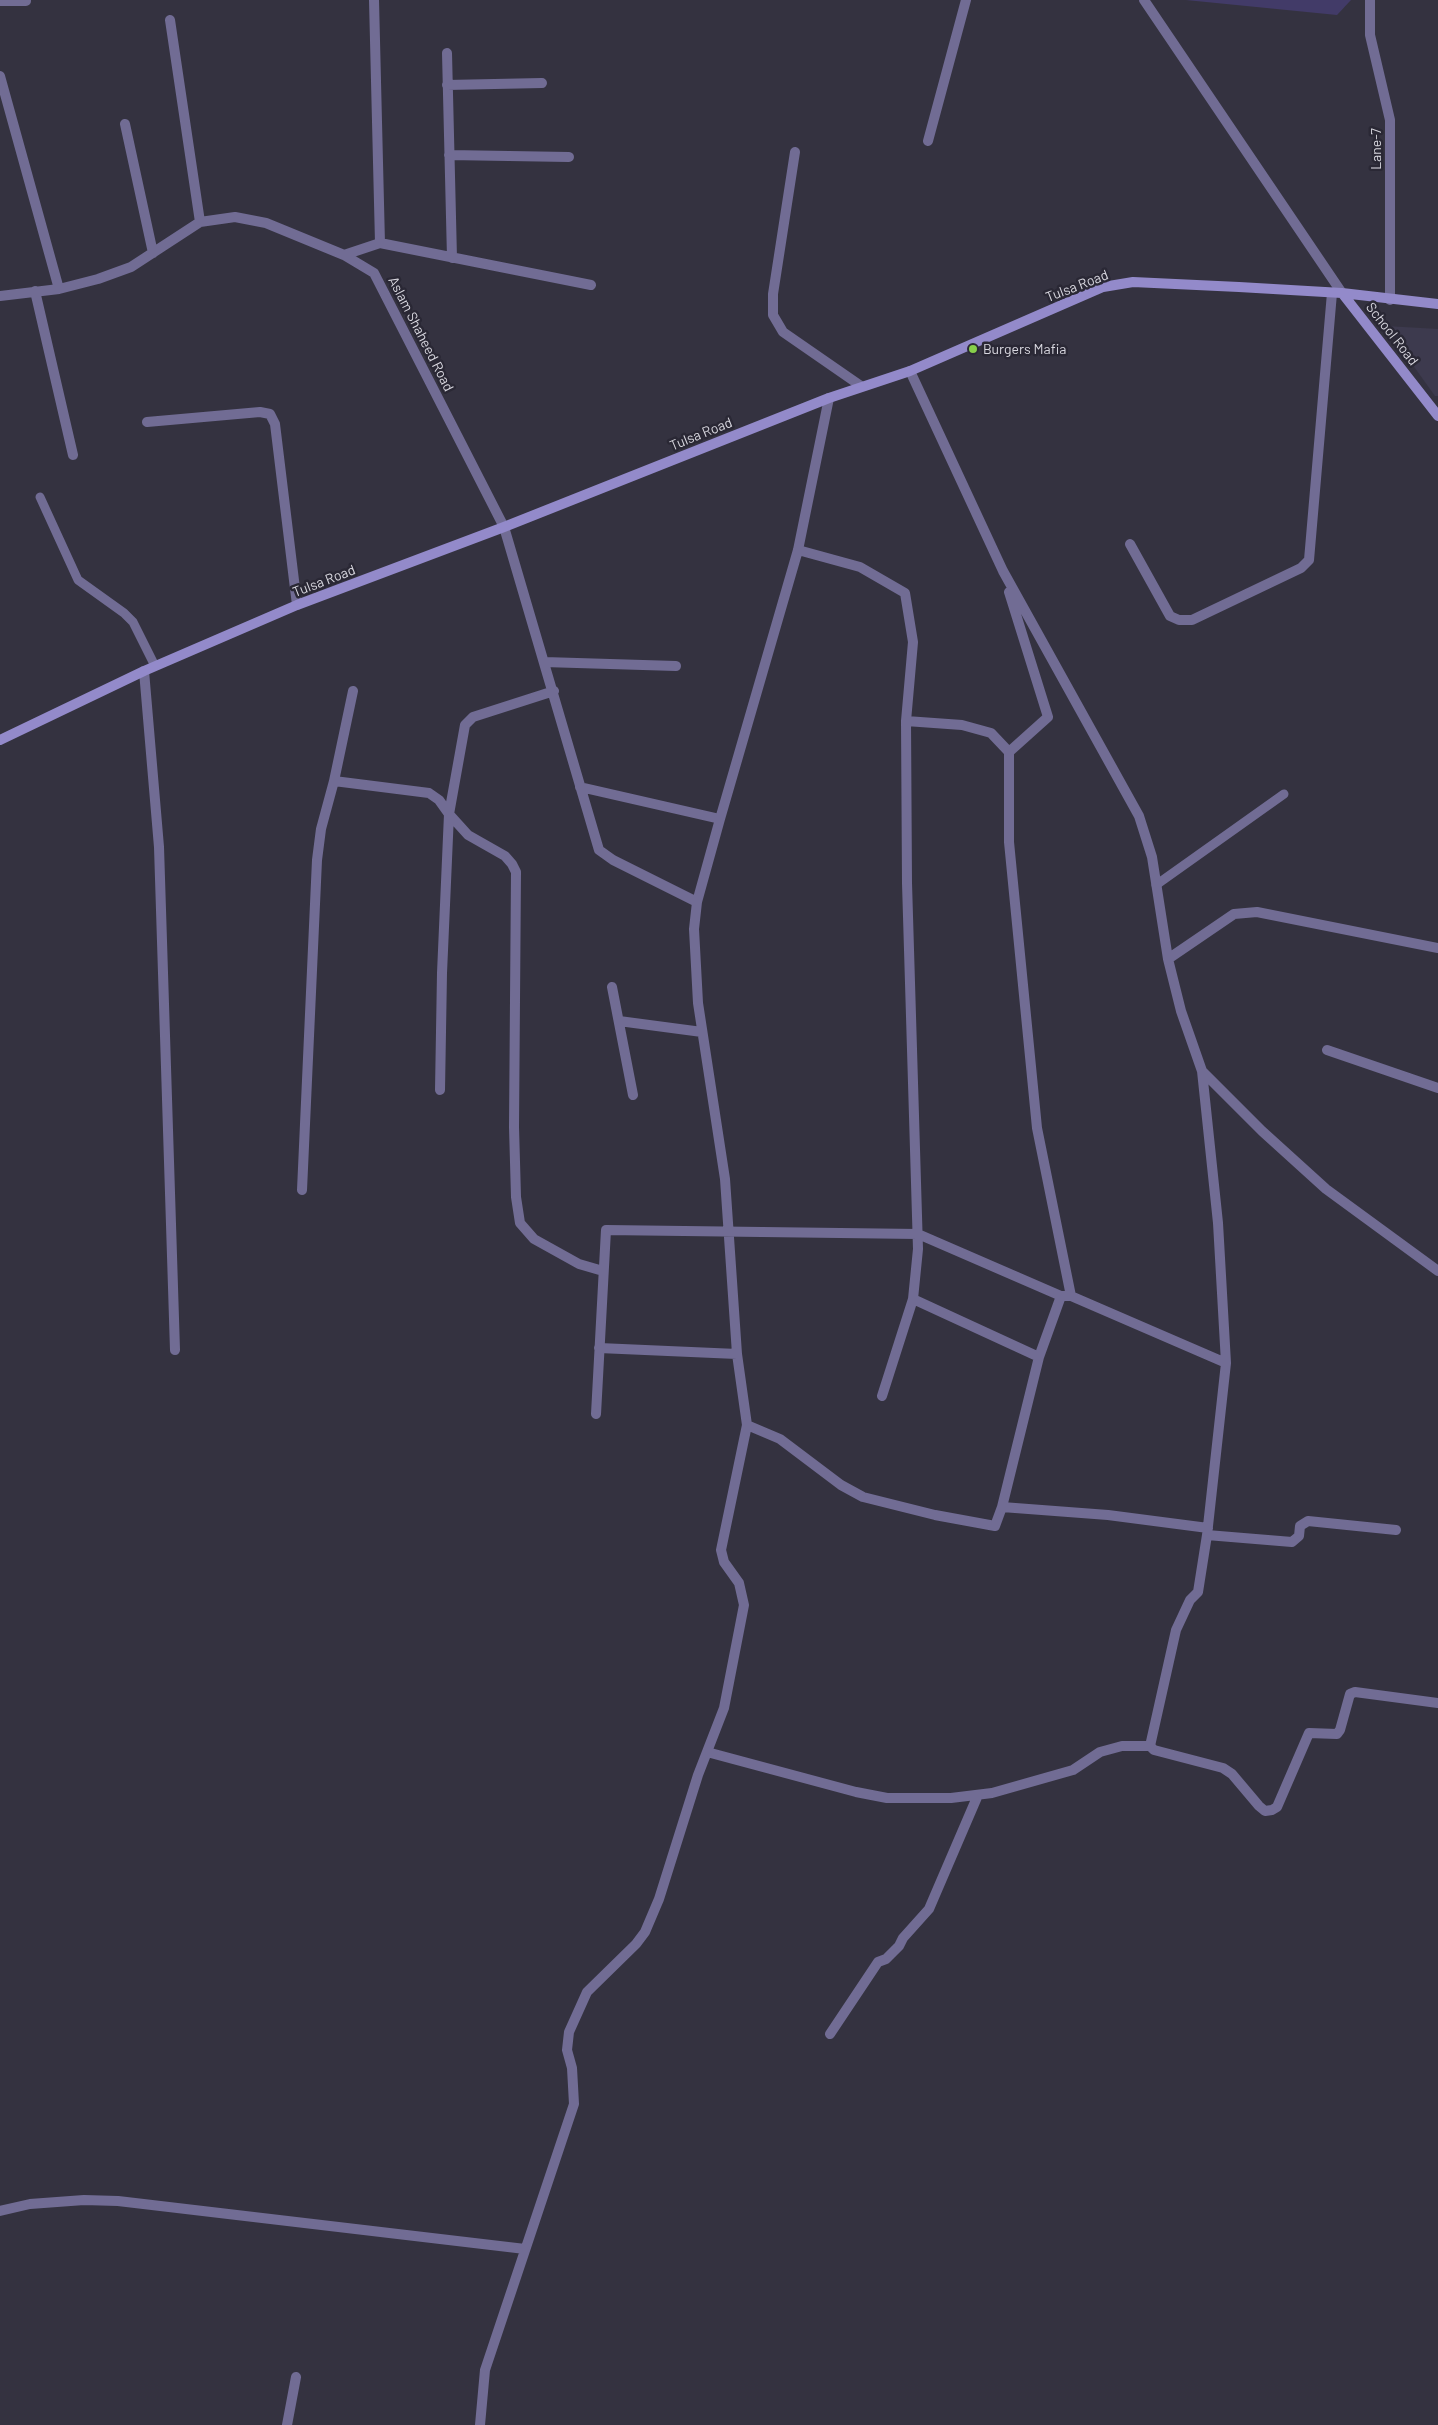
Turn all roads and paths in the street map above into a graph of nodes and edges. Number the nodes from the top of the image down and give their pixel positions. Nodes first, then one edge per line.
1 (0, 0) edge
2 (26, 0) edge
3 (374, 0) edge
4 (966, 0) edge
5 (1144, 0) edge
6 (1370, 0) edge
7 (170, 20) dead end
8 (447, 53) dead end
9 (0, 76) edge
10 (448, 84) junction
11 (542, 84) dead end
12 (125, 124) dead end
13 (928, 141) dead end
14 (795, 152) dead end
15 (449, 156) junction
16 (569, 157) dead end
17 (200, 222) junction
18 (380, 243) junction
19 (154, 252) junction
20 (344, 255) junction
21 (452, 258) junction
22 (591, 285) dead end
23 (59, 288) junction
24 (35, 291) junction
25 (1337, 293) junction
26 (0, 296) edge
27 (1390, 300) junction
28 (1438, 304) edge
29 (910, 371) junction
30 (861, 386) junction
31 (829, 398) junction
32 (1438, 416) edge
33 (147, 422) dead end
34 (73, 455) dead end
35 (40, 497) dead end
36 (504, 527) junction
37 (1130, 544) dead end
38 (798, 550) junction
39 (1003, 571) junction
40 (297, 606) junction
41 (544, 662) junction
42 (155, 666) junction
43 (676, 666) dead end
44 (144, 671) junction
45 (353, 691) dead end
46 (554, 691) junction
47 (906, 720) junction
48 (0, 740) edge
49 (1009, 752) junction
50 (334, 781) junction
51 (580, 787) junction
52 (1284, 794) dead end
53 (449, 814) junction
54 (720, 819) junction
55 (1156, 885) junction
56 (697, 902) junction
57 (1438, 948) edge
58 (1168, 959) junction
59 (612, 987) dead end
60 (619, 1021) junction
61 (702, 1032) junction
62 (1327, 1050) dead end
63 (1202, 1071) junction
64 (1438, 1088) edge
65 (440, 1090) dead end
66 (633, 1095) dead end
67 (302, 1190) dead end
68 (729, 1230) junction
69 (918, 1234) junction
70 (603, 1271) junction
71 (1438, 1271) edge
72 (1066, 1296) junction
73 (913, 1299) junction
74 (599, 1348) junction
75 (175, 1350) dead end
76 (737, 1354) junction
77 (1039, 1357) junction
78 (1226, 1363) junction
79 (882, 1396) dead end
80 (596, 1414) dead end
81 (747, 1425) junction
82 (1002, 1507) junction
83 (1396, 1530) dead end
84 (1207, 1532) junction
85 (1438, 1703) edge
86 (1150, 1746) junction
87 (707, 1752) junction
88 (978, 1795) junction
89 (830, 2034) dead end
90 (0, 2211) edge
91 (526, 2249) junction
92 (296, 2377) dead end
93 (287, 2425) edge
94 (480, 2425) edge

1 - 2 street
3 - 18 street
4 - 13 street
5 - 25 street
6 - 27 street, Lane-7
7 - 17 street
8 - 10 street
9 - 23 street
10 - 11 street
10 - 15 street
12 - 19 street
14 - 30 street
15 - 16 street
15 - 21 street
17 - 19 street, Aslam Shaheed Road
17 - 20 street, Aslam Shaheed Road
18 - 20 street
18 - 21 street
19 - 23 street, Aslam Shaheed Road
20 - 36 street, Aslam Shaheed Road
21 - 22 street
23 - 24 street, Aslam Shaheed Road
24 - 26 street, Aslam Shaheed Road
24 - 34 street
25 - 27 main road, Tulsa Road
25 - 29 main road, Tulsa Road
25 - 32 main road, School Road
25 - 37 street
27 - 28 main road, Tulsa Road
29 - 30 main road, Tulsa Road
29 - 39 street
30 - 31 main road, Tulsa Road
31 - 36 main road, Tulsa Road
31 - 38 street
33 - 40 street
35 - 42 lane
36 - 40 main road, Tulsa Road
36 - 41 street, Aslam Shaheed Road
38 - 47 street
38 - 54 street
39 - 49 street
39 - 55 street
40 - 42 main road, Tulsa Road
41 - 43 street
41 - 46 street, Aslam Shaheed Road
42 - 44 main road, Tulsa Road
44 - 48 main road, Tulsa Road
44 - 75 street
45 - 50 street
46 - 51 street, Aslam Shaheed Road
46 - 53 street
47 - 49 street
47 - 69 street
49 - 72 street
50 - 53 street
50 - 67 street
51 - 54 street
51 - 56 street, Aslam Shaheed Road
52 - 55 lane
53 - 65 street
53 - 70 street
54 - 56 street
55 - 58 street
56 - 61 street
57 - 58 street
58 - 63 street
59 - 60 street
60 - 61 street
60 - 66 street
61 - 68 street
62 - 64 street
63 - 71 street
63 - 78 street
68 - 69 street
68 - 70 street
68 - 76 street
69 - 72 street
69 - 73 street
70 - 74 street
72 - 77 street
72 - 78 street
73 - 77 street
73 - 79 street
74 - 76 street
74 - 80 street
76 - 81 street
77 - 82 street
78 - 84 street
81 - 82 street
81 - 87 street
82 - 84 street
83 - 84 street
84 - 86 street
85 - 86 street
86 - 88 street
87 - 88 street
87 - 91 street
88 - 89 street
90 - 91 street
91 - 94 street
92 - 93 street

